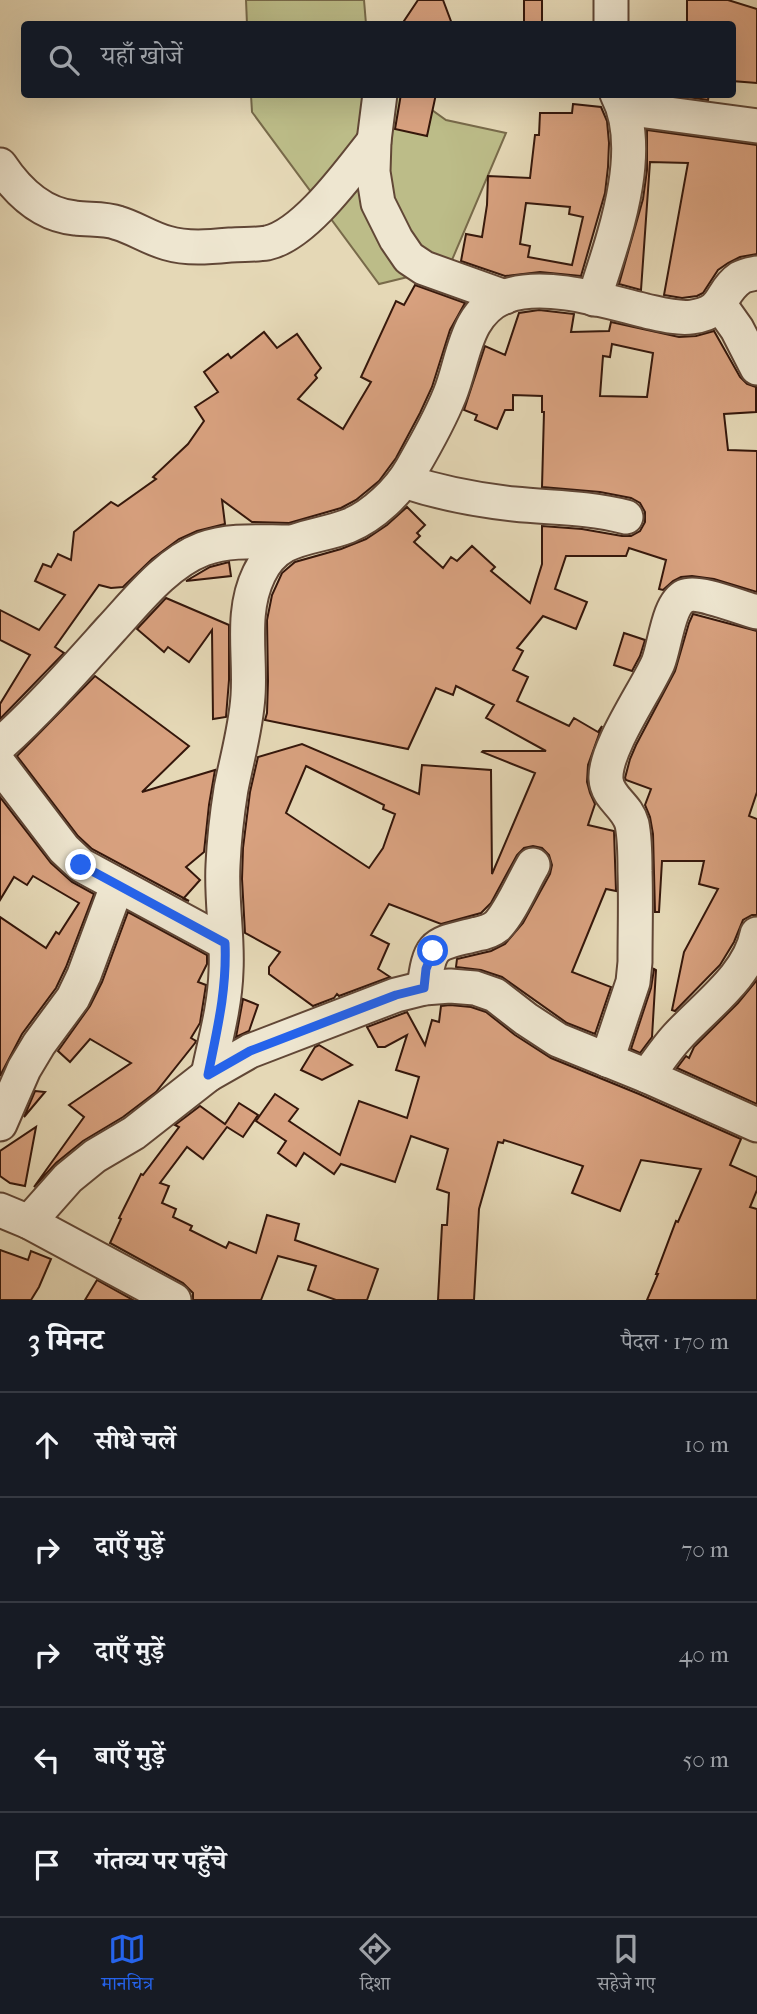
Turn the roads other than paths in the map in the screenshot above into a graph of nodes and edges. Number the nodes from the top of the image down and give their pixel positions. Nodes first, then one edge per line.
1 (611, 0) edge
2 (611, 21) edge
3 (379, 98) edge
4 (621, 101) edge
5 (757, 126) edge
6 (374, 141) junction
7 (0, 165) edge
8 (757, 273) edge
9 (505, 297) junction
10 (594, 299) junction
11 (720, 305) junction
12 (757, 368) edge
13 (404, 481) junction
14 (626, 517) dead end
15 (288, 542) junction
16 (757, 612) edge
17 (0, 745) edge
18 (0, 765) edge
19 (533, 865) dead end
20 (117, 886) junction
21 (757, 934) edge
22 (225, 943) junction
23 (424, 988) junction
24 (607, 1060) junction
25 (208, 1075) junction
26 (647, 1076) junction
27 (0, 1124) edge
28 (757, 1125) edge
29 (14, 1216) edge
30 (174, 1300) edge

1 - 2 street
3 - 6 street
4 - 5 street
4 - 10 street
6 - 7 street
6 - 9 street
8 - 11 street
9 - 10 street
9 - 13 street
10 - 11 street
11 - 12 street
13 - 14 street
13 - 15 street
15 - 17 street
15 - 22 street
16 - 24 street
18 - 20 street
19 - 23 street
20 - 22 street
20 - 27 street
21 - 26 street
22 - 25 street
23 - 24 street
23 - 25 street
24 - 26 street
25 - 29 street
26 - 28 street
29 - 30 street

